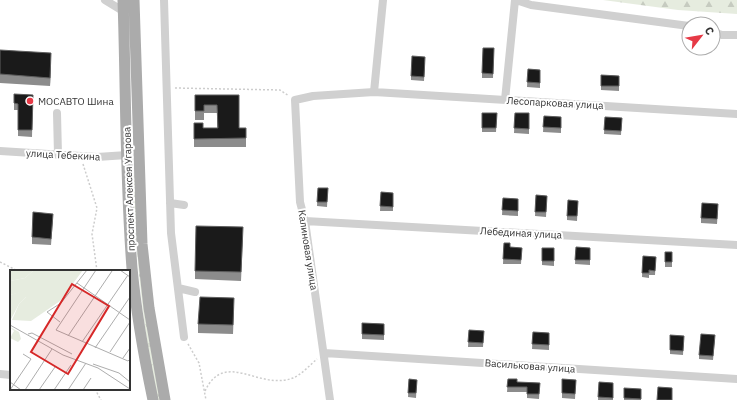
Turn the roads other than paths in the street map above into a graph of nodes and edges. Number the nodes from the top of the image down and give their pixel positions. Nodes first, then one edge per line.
1 (106, 0) edge
2 (134, 0) edge
3 (164, 0) edge
4 (383, 0) edge
5 (516, 0) edge
6 (123, 5) edge
7 (681, 25) edge
8 (721, 35) edge
9 (737, 35) edge
10 (374, 92) junction
11 (295, 100) joint
12 (505, 100) junction
13 (57, 113) dead end
14 (737, 114) edge
15 (0, 151) edge
16 (58, 155) junction
17 (127, 155) junction
18 (138, 155) junction
19 (170, 203) junction
20 (184, 205) dead end
21 (305, 221) junction
22 (737, 245) edge
23 (178, 288) junction
24 (195, 292) dead end
25 (184, 337) road end
26 (324, 354) junction
27 (0, 374) edge
28 (10, 375) edge
29 (737, 379) edge
30 (153, 400) edge
31 (165, 400) edge
32 (330, 400) edge

1 - 6 street
2 - 18 main road, проспект Алексея Угарова
3 - 19 street
4 - 10 street
5 - 7 street
5 - 12 street
6 - 17 main road, проспект Алексея Угарова
8 - 9 street
10 - 11 street, Лесопарковая улица
10 - 12 street, Лесопарковая улица
11 - 21 street, Калиновая улица
12 - 14 street, Лесопарковая улица
13 - 16 street
15 - 16 street, улица Тебекина
16 - 17 street, улица Тебекина
17 - 18 main road
17 - 30 main road, проспект Алексея Угарова
18 - 31 main road, проспект Алексея Угарова
19 - 20 street
19 - 23 street
21 - 22 street, Лебединая улица
21 - 26 street, Калиновая улица
23 - 24 street
23 - 25 street
26 - 29 street, Васильковая улица
26 - 32 street, Калиновая улица
27 - 28 street

